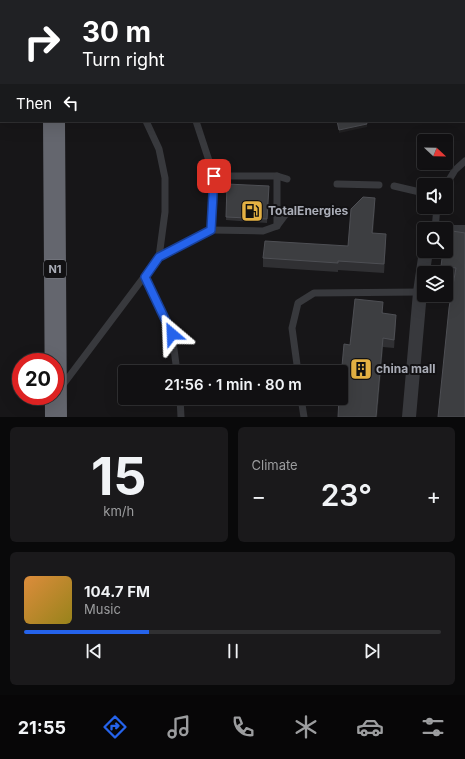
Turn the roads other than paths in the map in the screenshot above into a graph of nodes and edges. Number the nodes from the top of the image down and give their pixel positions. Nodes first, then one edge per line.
1 (54, 122) edge
2 (146, 122) edge
3 (196, 122) edge
4 (465, 161) edge
5 (214, 176) junction
6 (277, 176) junction
7 (288, 178) dead end
8 (450, 178) edge
9 (337, 184) dead end
10 (379, 185) dead end
11 (394, 186) dead end
12 (417, 191) edge
13 (286, 214) dead end
14 (277, 226) junction
15 (211, 230) junction
16 (453, 232) edge
17 (465, 232) edge
18 (159, 257) junction
19 (145, 277) junction
20 (417, 292) edge
21 (419, 302) edge
22 (56, 353) edge
23 (176, 365) edge
24 (297, 365) edge
25 (64, 383) edge
26 (56, 405) edge
27 (180, 405) edge
28 (302, 405) edge
29 (56, 417) edge
30 (181, 417) edge
31 (304, 417) edge
32 (409, 417) edge

1 - 22 highway, N1
2 - 18 lane
3 - 5 lane
4 - 8 lane
5 - 6 lane
5 - 15 lane
6 - 7 lane
6 - 14 lane
9 - 10 lane
11 - 12 lane
13 - 14 lane
14 - 15 lane
15 - 18 lane
16 - 17 street
18 - 19 lane
19 - 23 lane
19 - 25 lane
20 - 24 lane
21 - 32 street
26 - 29 highway, N1
27 - 30 lane
28 - 31 lane

